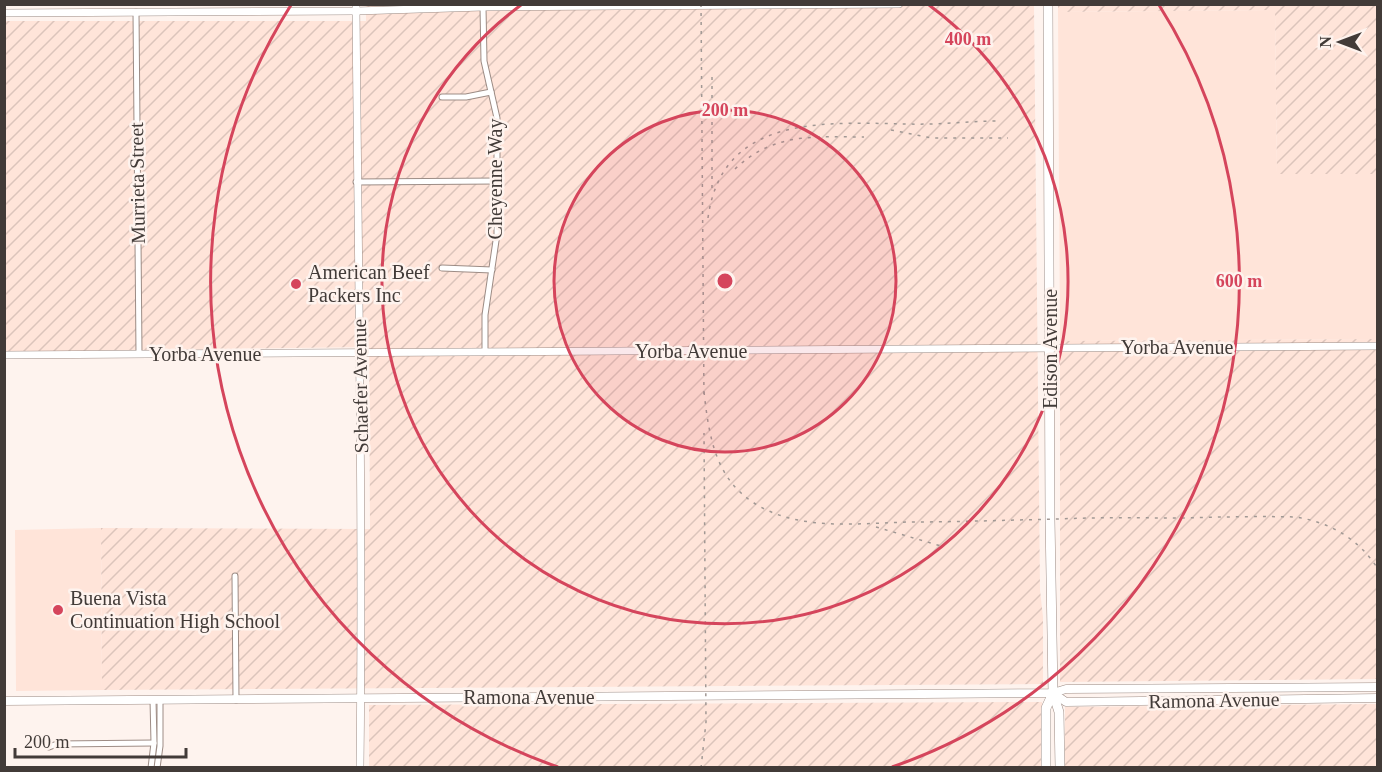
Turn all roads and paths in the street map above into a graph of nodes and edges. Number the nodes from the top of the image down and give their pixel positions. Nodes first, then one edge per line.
1 (899, 4) edge
2 (1048, 4) edge
3 (483, 7) junction
4 (356, 8) edge
5 (136, 12) junction
6 (4, 13) edge
7 (491, 92) junction
8 (442, 97) dead end
9 (497, 181) junction
10 (356, 182) junction
11 (442, 268) dead end
12 (492, 270) junction
13 (1377, 346) edge
14 (1050, 348) junction
15 (485, 352) junction
16 (139, 354) junction
17 (361, 354) junction
18 (4, 355) edge
19 (235, 576) dead end
20 (1377, 687) edge
21 (1053, 693) junction
22 (361, 698) junction
23 (1377, 698) edge
24 (157, 700) junction
25 (236, 700) junction
26 (4, 702) edge
27 (154, 742) junction
28 (50, 747) dead end
29 (151, 768) edge
30 (157, 768) edge
31 (360, 768) edge
32 (1046, 768) edge
33 (1060, 768) edge

1 - 3 street
2 - 14 main road, Edison Avenue
3 - 4 street
3 - 7 street, Cheyenne Way
4 - 5 street
4 - 10 street, Schaefer Avenue
5 - 6 street
5 - 16 street, Murrieta Street
7 - 8 street
7 - 9 street, Cheyenne Way
9 - 10 street
9 - 12 street, Cheyenne Way
10 - 17 street, Schaefer Avenue
11 - 12 street
12 - 15 street, Cheyenne Way
13 - 14 street, Yorba Avenue
14 - 15 street, Yorba Avenue
14 - 21 main road, Edison Avenue
15 - 17 street, Yorba Avenue
16 - 17 street, Yorba Avenue
16 - 18 street, Yorba Avenue
17 - 22 street, Schaefer Avenue
19 - 25 street
20 - 21 main road, Ramona Avenue
21 - 22 main road, Ramona Avenue
21 - 23 main road, Ramona Avenue
21 - 32 main road, Edison Avenue
21 - 33 main road, Edison Avenue
22 - 25 main road, Ramona Avenue
22 - 31 street, Schaefer Avenue
24 - 25 main road, Ramona Avenue
24 - 26 main road, Ramona Avenue
24 - 27 street
24 - 30 street
27 - 28 street
27 - 29 street

